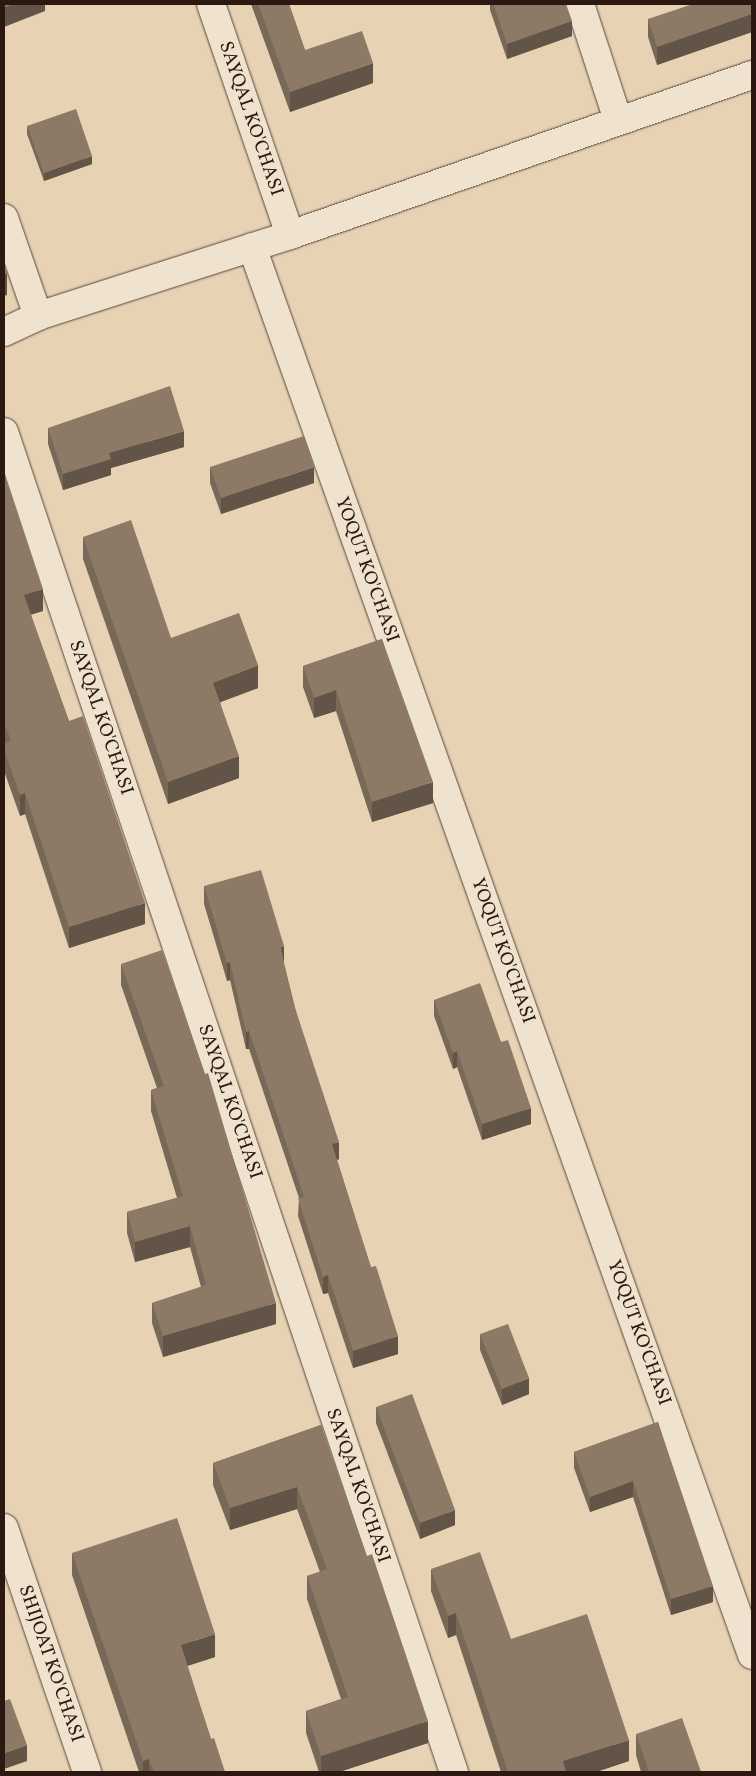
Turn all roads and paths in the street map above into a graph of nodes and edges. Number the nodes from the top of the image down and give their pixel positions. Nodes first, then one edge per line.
1 (211, 4) edge
2 (580, 4) edge
3 (752, 74) edge
4 (618, 120) junction
5 (4, 218) edge
6 (290, 235) junction
7 (252, 247) junction
8 (38, 316) junction
9 (4, 332) edge
10 (4, 432) edge
11 (4, 1528) edge
12 (752, 1655) edge
13 (87, 1772) edge
14 (454, 1772) edge

1 - 6 street, SAYQAL KO'CHASI
2 - 4 street
3 - 4 street
4 - 6 street
5 - 8 street
6 - 7 street
7 - 8 street
7 - 12 street, YOQUT KO'CHASI
8 - 9 street
10 - 14 street, SAYQAL KO'CHASI
11 - 13 street, SHIJOAT KO'CHASI

